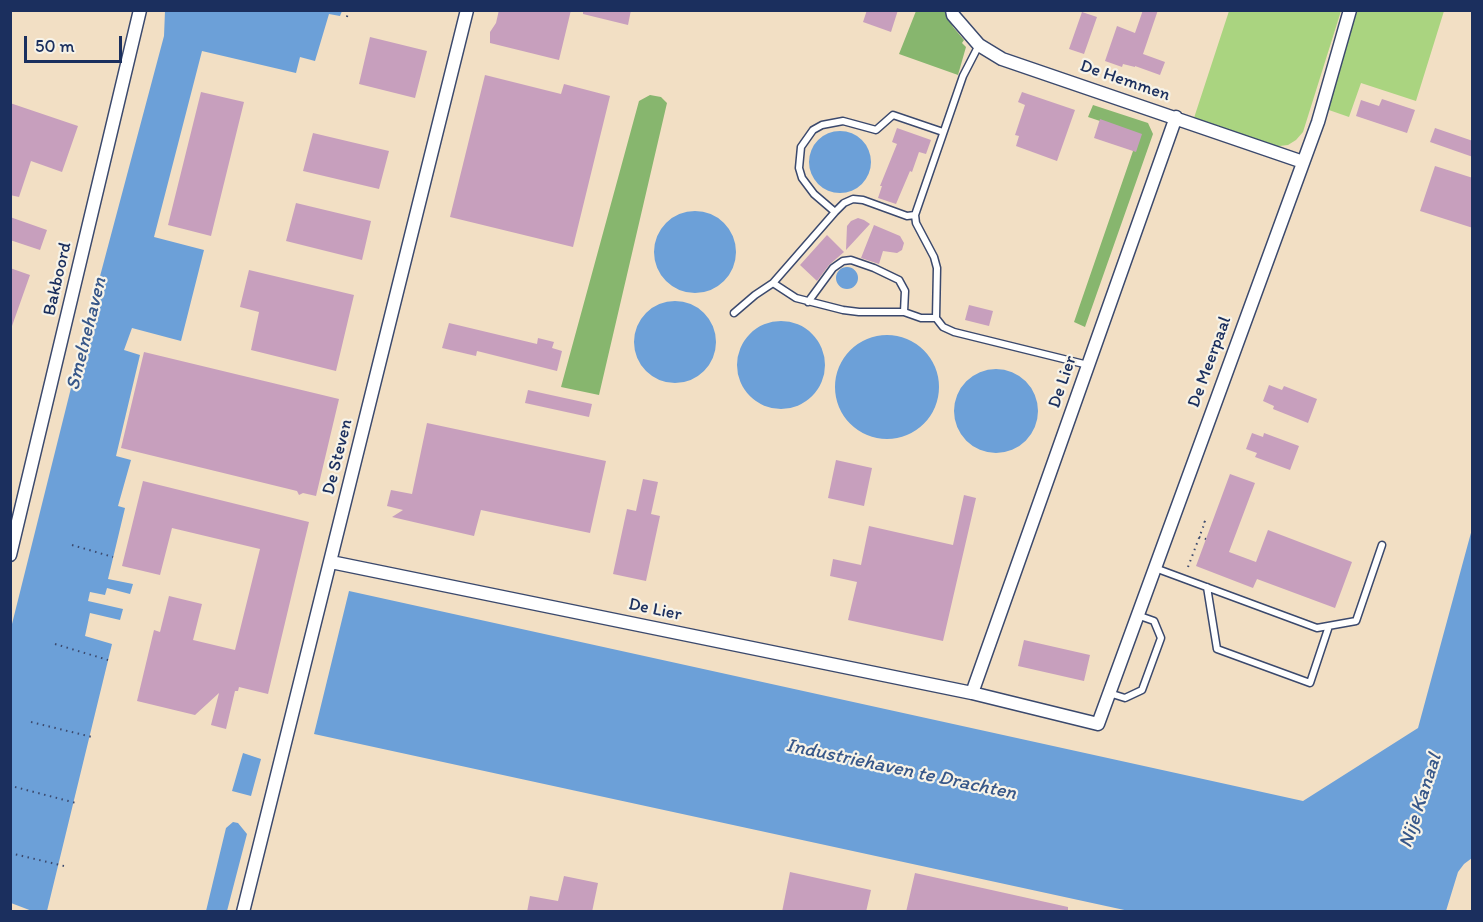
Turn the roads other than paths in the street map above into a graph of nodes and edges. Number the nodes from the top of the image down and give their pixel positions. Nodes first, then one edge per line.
1 (140, 10) edge
2 (467, 10) edge
3 (952, 10) edge
4 (1350, 10) edge
5 (979, 45) junction
6 (1176, 117) junction
7 (943, 132) junction
8 (1303, 162) junction
9 (835, 212) junction
10 (915, 216) junction
11 (773, 283) junction
12 (808, 302) junction
13 (904, 312) junction
14 (734, 313) dead end
15 (936, 318) junction
16 (1088, 365) junction
17 (1382, 545) dead end
18 (10, 555) edge
19 (331, 562) junction
20 (1154, 567) junction
21 (1208, 587) junction
22 (1137, 615) junction
23 (1329, 626) junction
24 (972, 693) junction
25 (1109, 693) junction
26 (1098, 724) joint
27 (243, 912) edge

1 - 18 street, Bakboord
2 - 19 street, De Steven
3 - 5 street, De Hemmen
4 - 8 street, De Meerpaal
5 - 6 street, De Hemmen
5 - 7 lane
6 - 8 street, De Hemmen
6 - 16 street, De Lier
7 - 9 lane
7 - 10 lane
8 - 20 street, De Meerpaal
9 - 10 lane
9 - 11 lane
10 - 15 lane
11 - 12 lane
11 - 14 lane
12 - 13 lane
12 - 13 lane
13 - 15 lane
15 - 16 lane
16 - 24 street, De Lier
17 - 23 lane
19 - 24 street, De Lier
19 - 27 street, De Steven
20 - 21 lane
20 - 22 street, De Meerpaal
21 - 23 lane
21 - 23 lane
22 - 25 street, De Meerpaal
22 - 25 lane
24 - 26 street, De Lier
25 - 26 street, De Meerpaal

